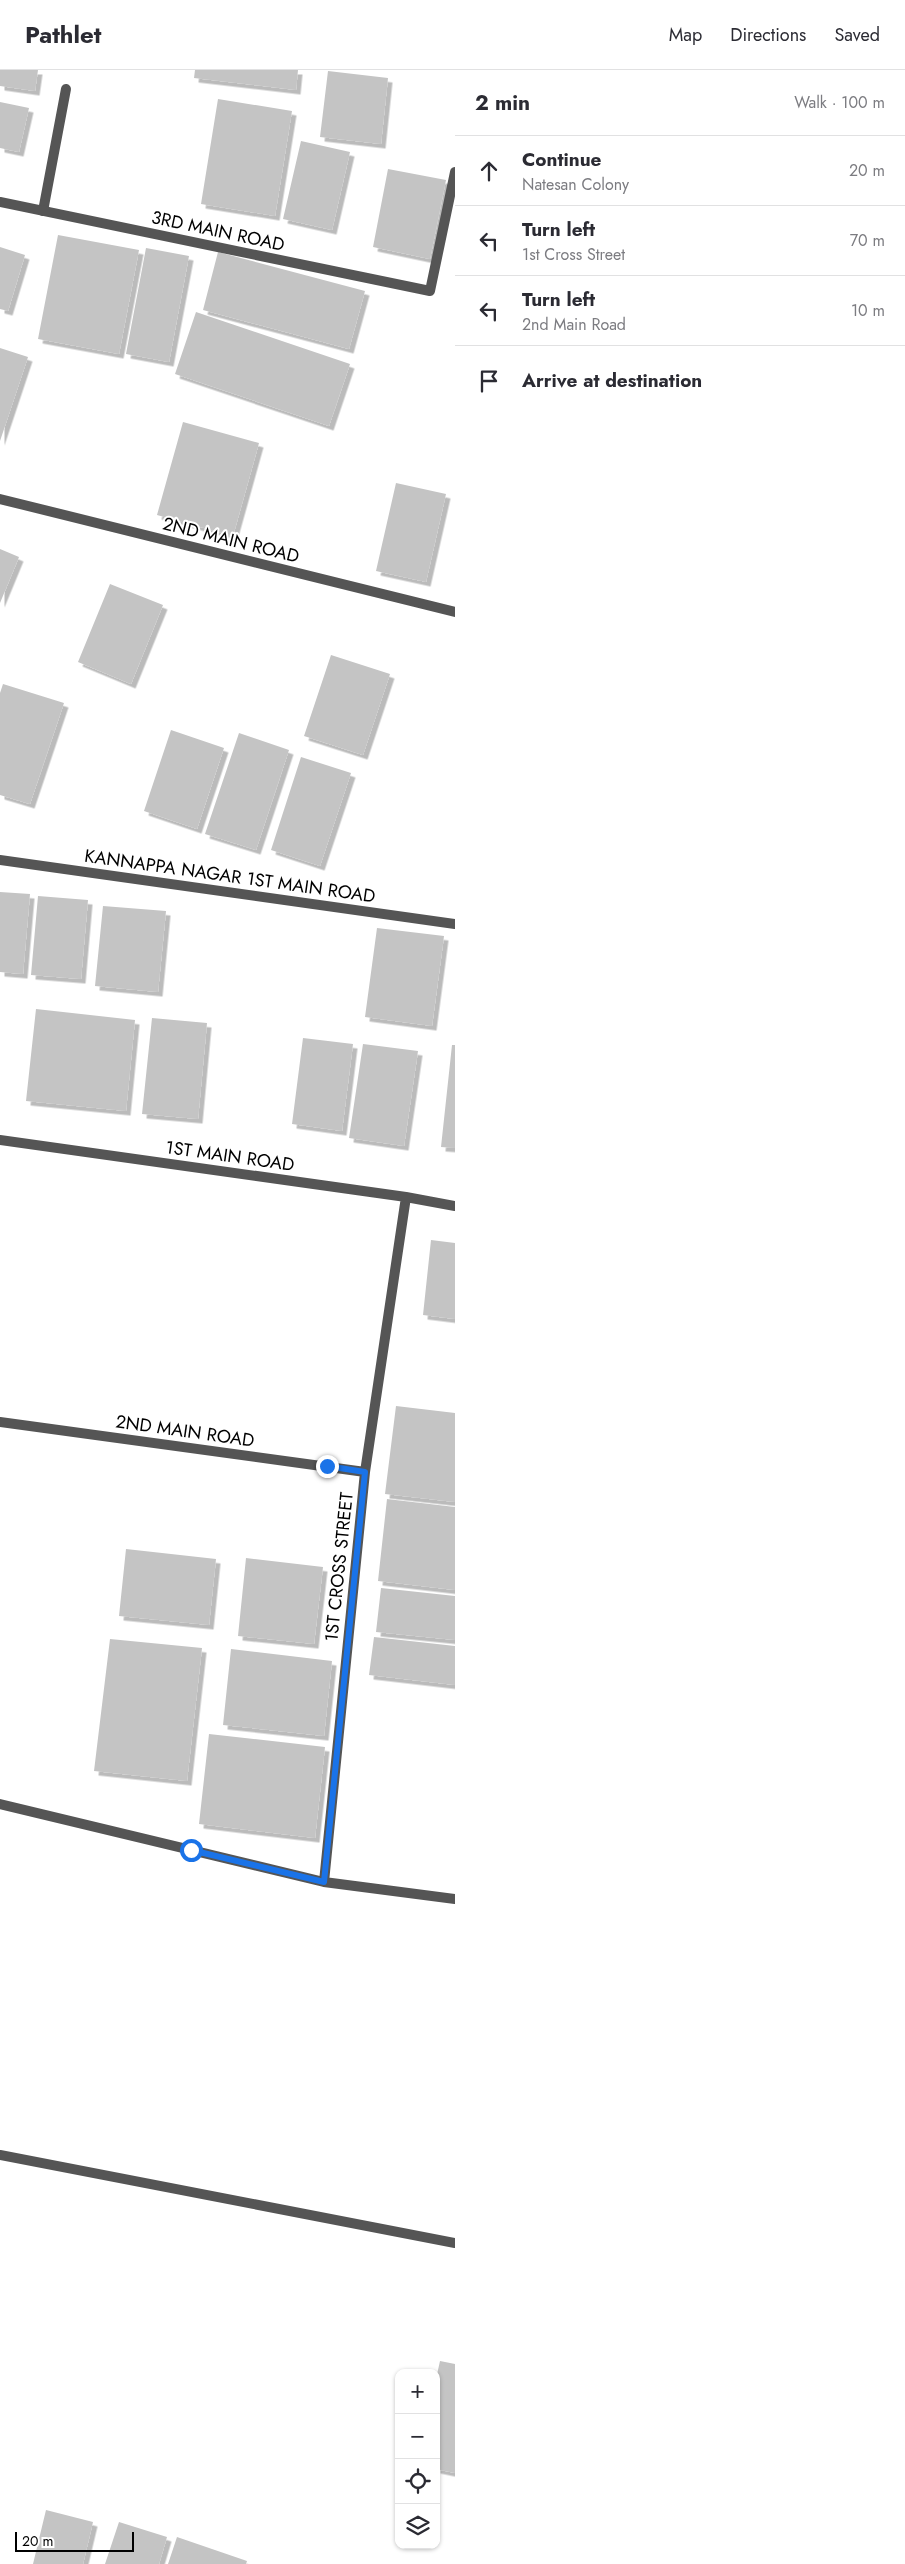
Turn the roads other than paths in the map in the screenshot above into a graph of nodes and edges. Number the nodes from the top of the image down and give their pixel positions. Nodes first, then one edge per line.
1 (66, 89) dead end
2 (455, 172) edge
3 (0, 202) edge
4 (42, 211) junction
5 (0, 499) edge
6 (455, 612) edge
7 (0, 860) edge
8 (455, 924) edge
9 (0, 1140) edge
10 (406, 1196) junction
11 (455, 1206) edge
12 (0, 1422) edge
13 (365, 1472) junction
14 (0, 1804) edge
15 (324, 1882) junction
16 (455, 1898) edge
17 (0, 2155) edge
18 (455, 2243) edge

1 - 4 street
2 - 4 street, 3RD MAIN ROAD
3 - 4 street, 3RD MAIN ROAD
5 - 6 street, 2ND MAIN ROAD
7 - 8 street, KANNAPPA NAGAR 1ST MAIN ROAD
9 - 10 street, 1ST MAIN ROAD
10 - 11 street, 1ST MAIN ROAD
10 - 13 street, 1ST CROSS STREET
12 - 13 street, 2ND MAIN ROAD
13 - 15 street, 1ST CROSS STREET
14 - 15 street
15 - 16 street
17 - 18 street

